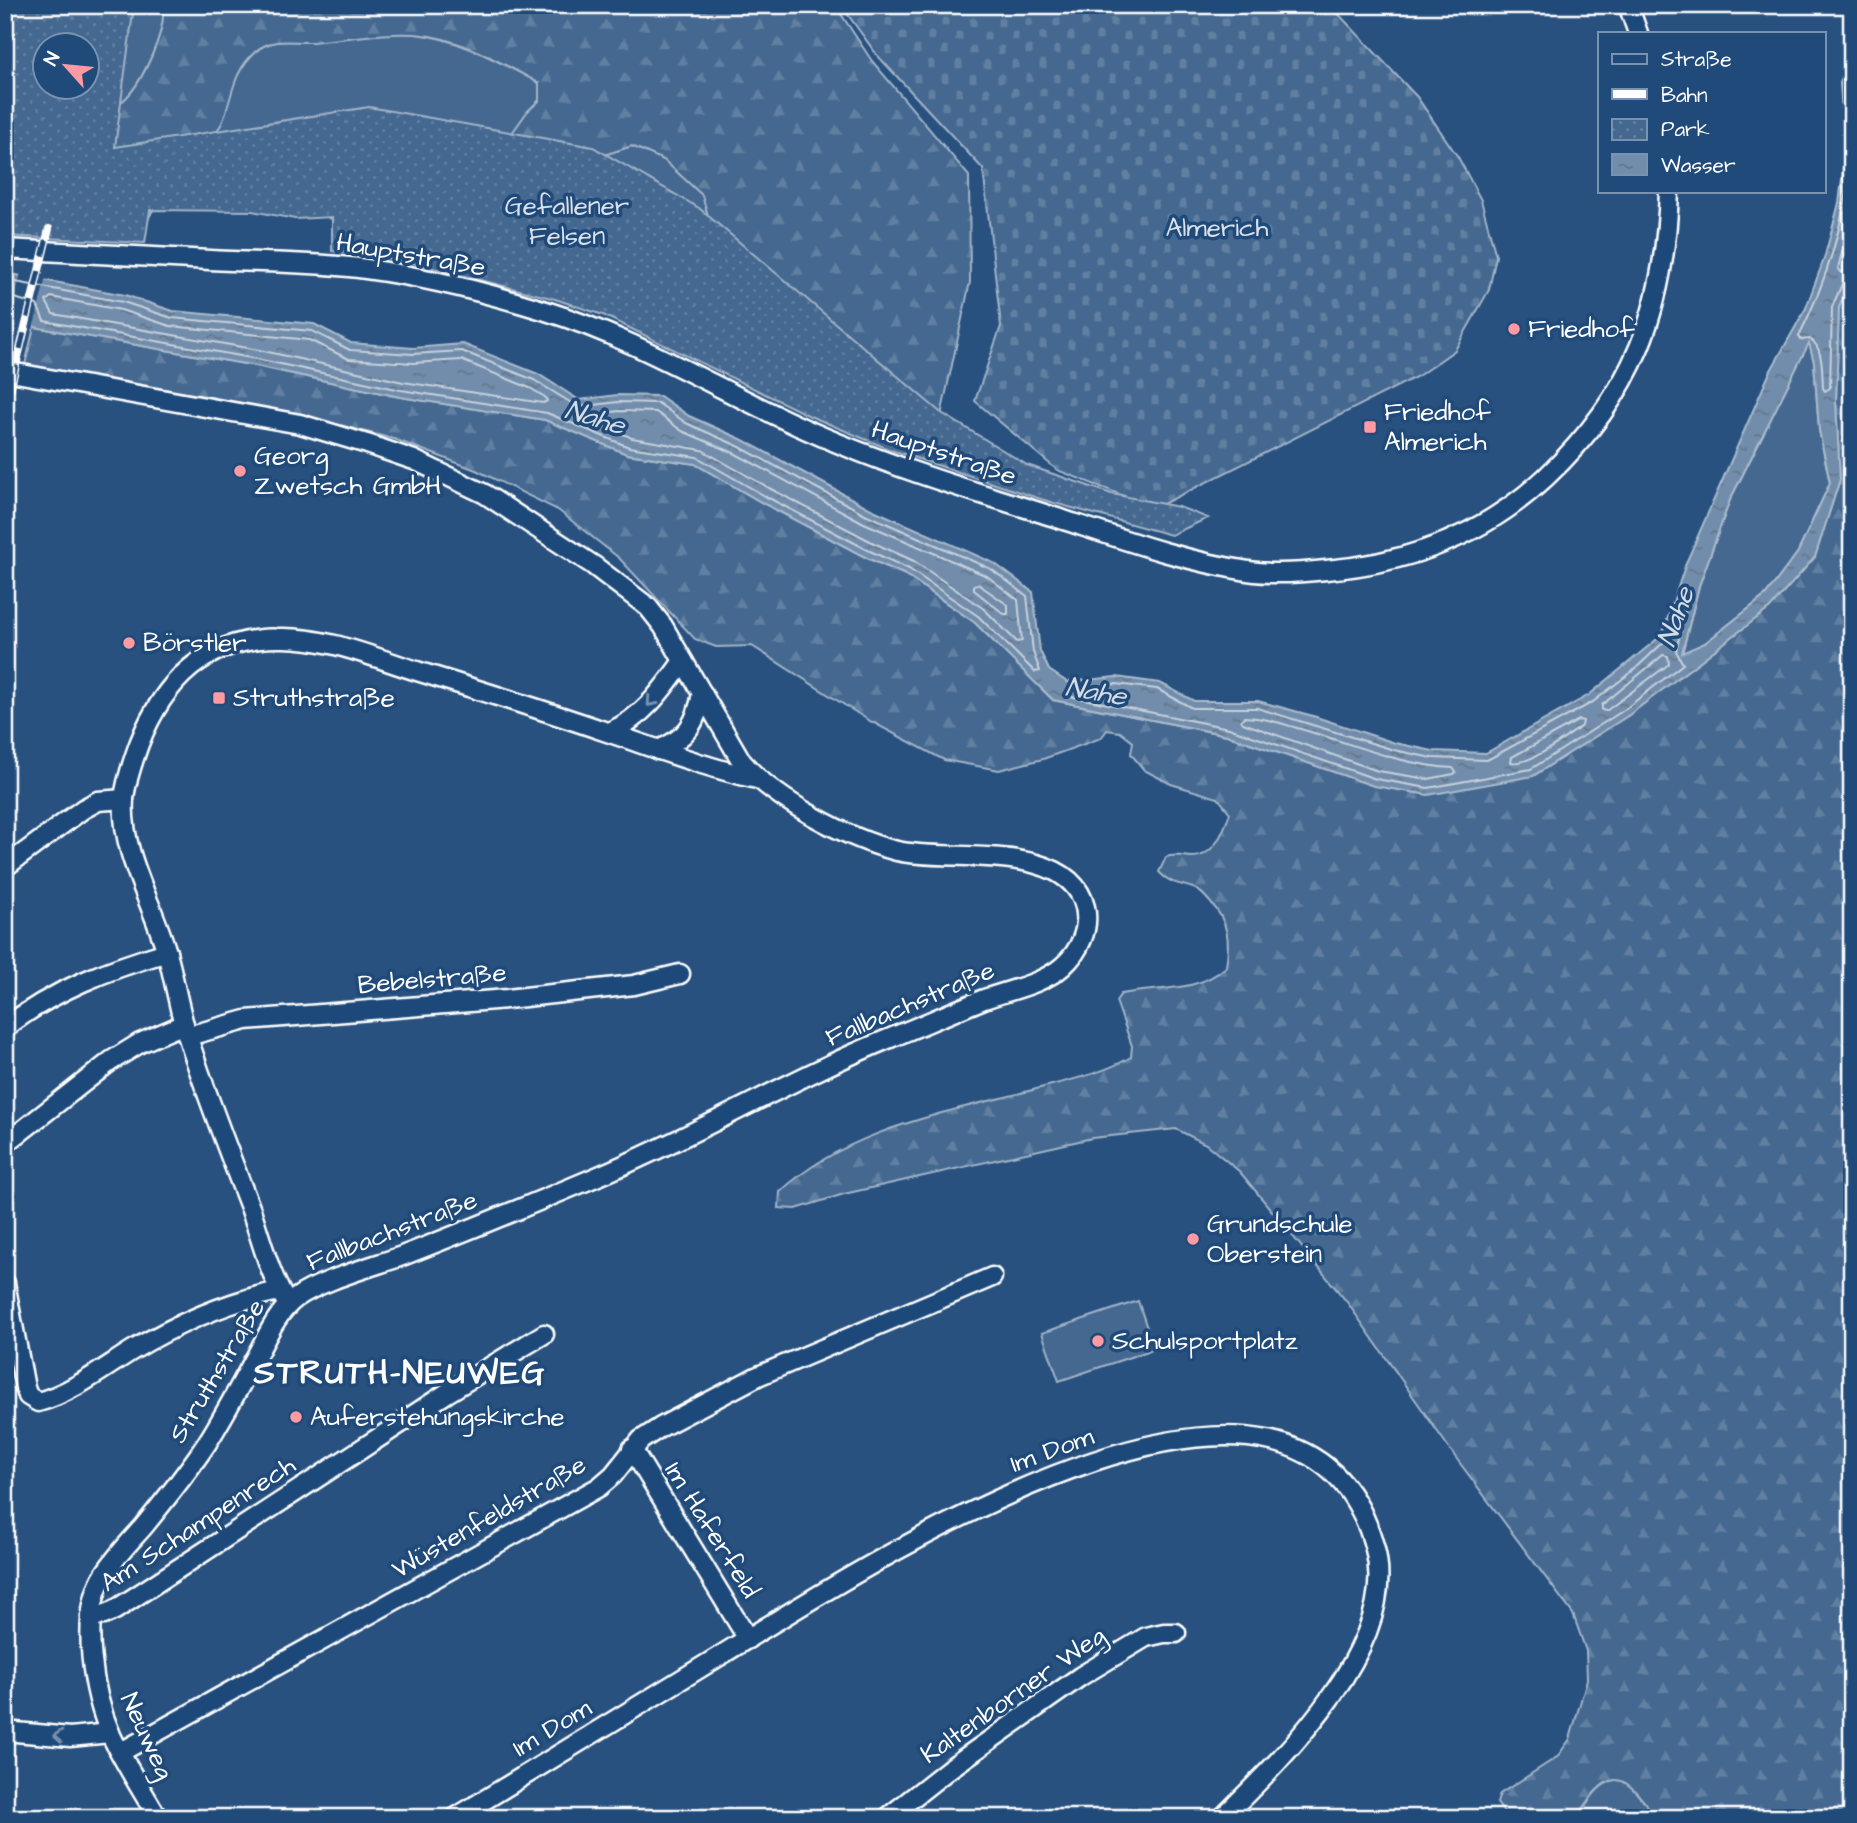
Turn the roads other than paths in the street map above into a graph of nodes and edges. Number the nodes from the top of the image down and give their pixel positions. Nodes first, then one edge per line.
1 (1628, 5) edge
2 (1638, 32) edge
3 (1669, 192) edge
4 (5, 249) edge
5 (5, 371) edge
6 (683, 661) junction
7 (702, 693) junction
8 (609, 732) junction
9 (657, 750) junction
10 (757, 779) junction
11 (124, 799) junction
12 (5, 867) edge
13 (167, 952) junction
14 (680, 974) dead end
15 (5, 1028) edge
16 (186, 1030) junction
17 (5, 1144) edge
18 (992, 1277) dead end
19 (5, 1283) edge
20 (284, 1298) junction
21 (544, 1334) dead end
22 (632, 1449) junction
23 (91, 1616) junction
24 (1176, 1633) dead end
25 (748, 1639) junction
26 (95, 1674) joint
27 (5, 1731) edge
28 (110, 1733) junction
29 (121, 1752) junction
30 (158, 1818) edge
31 (455, 1818) edge
32 (887, 1818) edge
33 (1222, 1818) edge

1 - 2 street
3 - 4 street, Hauptstraße
5 - 6 street
6 - 7 street
6 -> 8 street
7 - 9 street
7 - 10 street, Fallbachstraße
8 - 9 street, Struthstraße
8 - 11 street, Struthstraße
9 - 10 street, Struthstraße
10 - 20 street, Fallbachstraße
11 - 12 street
11 - 13 street, Struthstraße
13 - 15 street
13 - 16 street, Struthstraße
14 - 16 street, Bebelstraße
16 - 17 street, Bebelstraße
16 - 20 street, Struthstraße
18 - 22 street, Wüstenfeldstraße
19 - 20 street
20 - 23 street, Struthstraße
21 - 23 street, Am Schampenrech
22 - 25 street, Im Haferfeld
22 - 29 street, Wüstenfeldstraße
23 - 26 street, Struthstraße
24 - 32 street, Kaltenborner Weg
25 - 31 street, Im Dom
25 - 33 street, Im Dom
26 - 28 street, Neuweg
28 -> 27 street
28 - 29 street, Neuweg
29 - 30 street, Neuweg

